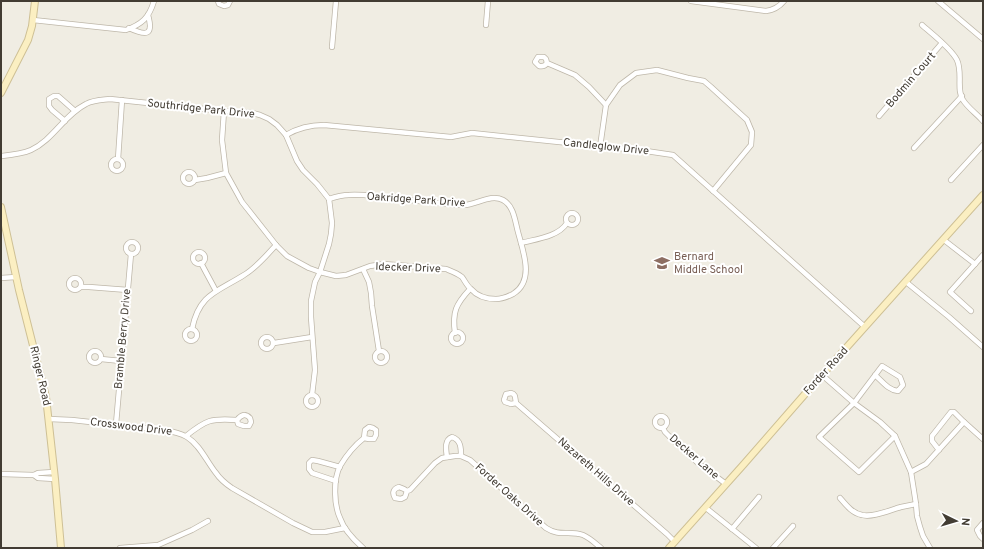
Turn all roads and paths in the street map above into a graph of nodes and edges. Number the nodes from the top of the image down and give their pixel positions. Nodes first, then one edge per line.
1 (35, 1) edge
2 (154, 1) edge
3 (218, 1) edge
4 (230, 1) edge
5 (336, 1) edge
6 (488, 1) edge
7 (692, 1) edge
8 (737, 1) edge
9 (784, 1) edge
10 (938, 1) edge
11 (736, 7) junction
12 (148, 15) junction
13 (33, 20) junction
14 (486, 25) dead end
15 (922, 25) dead end
16 (129, 28) junction
17 (983, 39) edge
18 (942, 43) junction
19 (332, 47) dead end
20 (547, 63) dead end
21 (1, 93) edge
22 (962, 96) junction
23 (122, 100) junction
24 (606, 105) junction
25 (74, 111) junction
26 (224, 111) junction
27 (879, 116) dead end
28 (65, 121) junction
29 (983, 121) edge
30 (286, 135) junction
31 (983, 145) edge
32 (600, 147) junction
33 (914, 148) dead end
34 (1, 156) edge
35 (118, 159) dead end
36 (226, 173) junction
37 (195, 180) dead end
38 (951, 180) dead end
39 (713, 191) junction
40 (983, 195) edge
41 (328, 199) junction
42 (1, 207) edge
43 (567, 223) dead end
44 (944, 240) junction
45 (521, 243) junction
46 (276, 245) junction
47 (131, 254) dead end
48 (983, 255) edge
49 (201, 263) dead end
50 (975, 264) junction
51 (363, 269) junction
52 (320, 272) junction
53 (16, 277) junction
54 (1, 278) edge
55 (906, 282) junction
56 (81, 287) dead end
57 (470, 289) junction
58 (128, 290) junction
59 (216, 290) junction
60 (970, 311) dead end
61 (865, 327) junction
62 (192, 329) dead end
63 (455, 332) dead end
64 (312, 337) junction
65 (274, 343) dead end
66 (983, 347) edge
67 (379, 351) dead end
68 (101, 359) dead end
69 (121, 361) junction
70 (822, 375) junction
71 (875, 375) junction
72 (312, 395) dead end
73 (854, 402) junction
74 (516, 403) dead end
75 (49, 420) junction
76 (237, 420) dead end
77 (964, 422) junction
78 (116, 424) junction
79 (663, 428) dead end
80 (186, 436) junction
81 (895, 436) junction
82 (364, 438) dead end
83 (983, 439) edge
84 (939, 450) junction
85 (461, 456) junction
86 (447, 457) junction
87 (340, 467) junction
88 (54, 472) junction
89 (911, 472) junction
90 (1, 474) edge
91 (34, 475) junction
92 (55, 479) junction
93 (336, 481) junction
94 (726, 484) junction
95 (407, 491) dead end
96 (759, 497) dead end
97 (840, 498) dead end
98 (916, 504) junction
99 (706, 508) junction
100 (208, 521) dead end
101 (983, 523) edge
102 (793, 526) dead end
103 (345, 528) junction
104 (732, 529) junction
105 (983, 539) edge
106 (675, 542) junction
107 (61, 548) edge
108 (120, 548) edge
109 (363, 548) edge
110 (601, 548) edge
111 (669, 548) edge
112 (756, 548) edge
113 (773, 548) edge
114 (930, 548) edge

1 - 13 main road
2 - 12 street
3 - 4 street
5 - 19 street
6 - 14 street
7 - 11 street
8 - 11 street
9 - 11 street
10 - 17 street
12 - 16 street
12 - 16 street
13 - 16 street
13 - 21 main road
15 - 18 street
18 - 22 street
18 - 27 street, Bodmin Court
20 - 24 street
22 - 29 street
22 - 33 street
23 - 25 street, Southridge Park Drive
23 - 26 street, Southridge Park Drive
23 - 35 street
24 - 32 street
24 - 39 street
25 - 28 street, Southridge Park Drive
25 - 28 street
26 - 30 street, Southridge Park Drive
26 - 36 street, Idecker Drive
28 - 34 street, Southridge Park Drive
30 - 32 street, Candleglow Drive
30 - 41 street, Southridge Park Drive
31 - 38 street
32 - 39 street, Candleglow Drive
36 - 37 street
36 - 46 street, Idecker Drive
39 - 61 street, Candleglow Drive
40 - 44 main road, Forder Road
41 - 45 street, Oakridge Park Drive
41 - 52 street, Southridge Park Drive
42 - 53 main road, Ringer Road
43 - 45 street
44 - 50 street
44 - 55 main road, Forder Road
45 - 57 street, Idecker Drive
46 - 52 street, Idecker Drive
46 - 59 street
47 - 58 street, Bramble Berry Drive
48 - 50 street
49 - 59 street
50 - 60 street
51 - 52 street, Idecker Drive
51 - 57 street, Idecker Drive
51 - 67 street
52 - 64 street, Southridge Park Drive
53 - 54 street
53 - 75 main road, Ringer Road
55 - 61 main road, Forder Road
55 - 66 street
56 - 58 street
57 - 63 street
58 - 69 street, Bramble Berry Drive
59 - 62 street
61 - 70 main road, Forder Road
64 - 65 street
64 - 72 street, Southridge Park Drive
68 - 69 street
69 - 78 street, Bramble Berry Drive
70 - 73 street
70 - 94 main road, Forder Road
71 - 71 street
71 - 73 street
73 - 81 street
73 - 81 street
74 - 106 street, Nazareth Hills Drive
75 - 78 street, Crosswood Drive
75 - 88 main road, Ringer Road
76 - 80 street
77 - 83 street
77 - 84 street
77 - 84 street
78 - 80 street, Crosswood Drive
79 - 94 street, Decker Lane
80 - 103 street, Crosswood Drive
81 - 89 street
82 - 87 street
84 - 89 street
85 - 86 street
85 - 86 street
85 - 110 street, Forder Oaks Drive
86 - 95 street
87 - 93 street
87 - 93 street
88 - 91 street
88 - 92 main road, Ringer Road
89 - 98 street
90 - 91 street
91 - 92 street
92 - 107 main road, Ringer Road
93 - 103 street
94 - 99 main road, Forder Road
96 - 104 street
97 - 98 street
98 - 114 street
99 - 104 street
99 - 106 main road, Forder Road
100 - 108 street
101 - 105 street
102 - 113 street
103 - 109 street
104 - 112 street
106 - 111 main road, Forder Road

